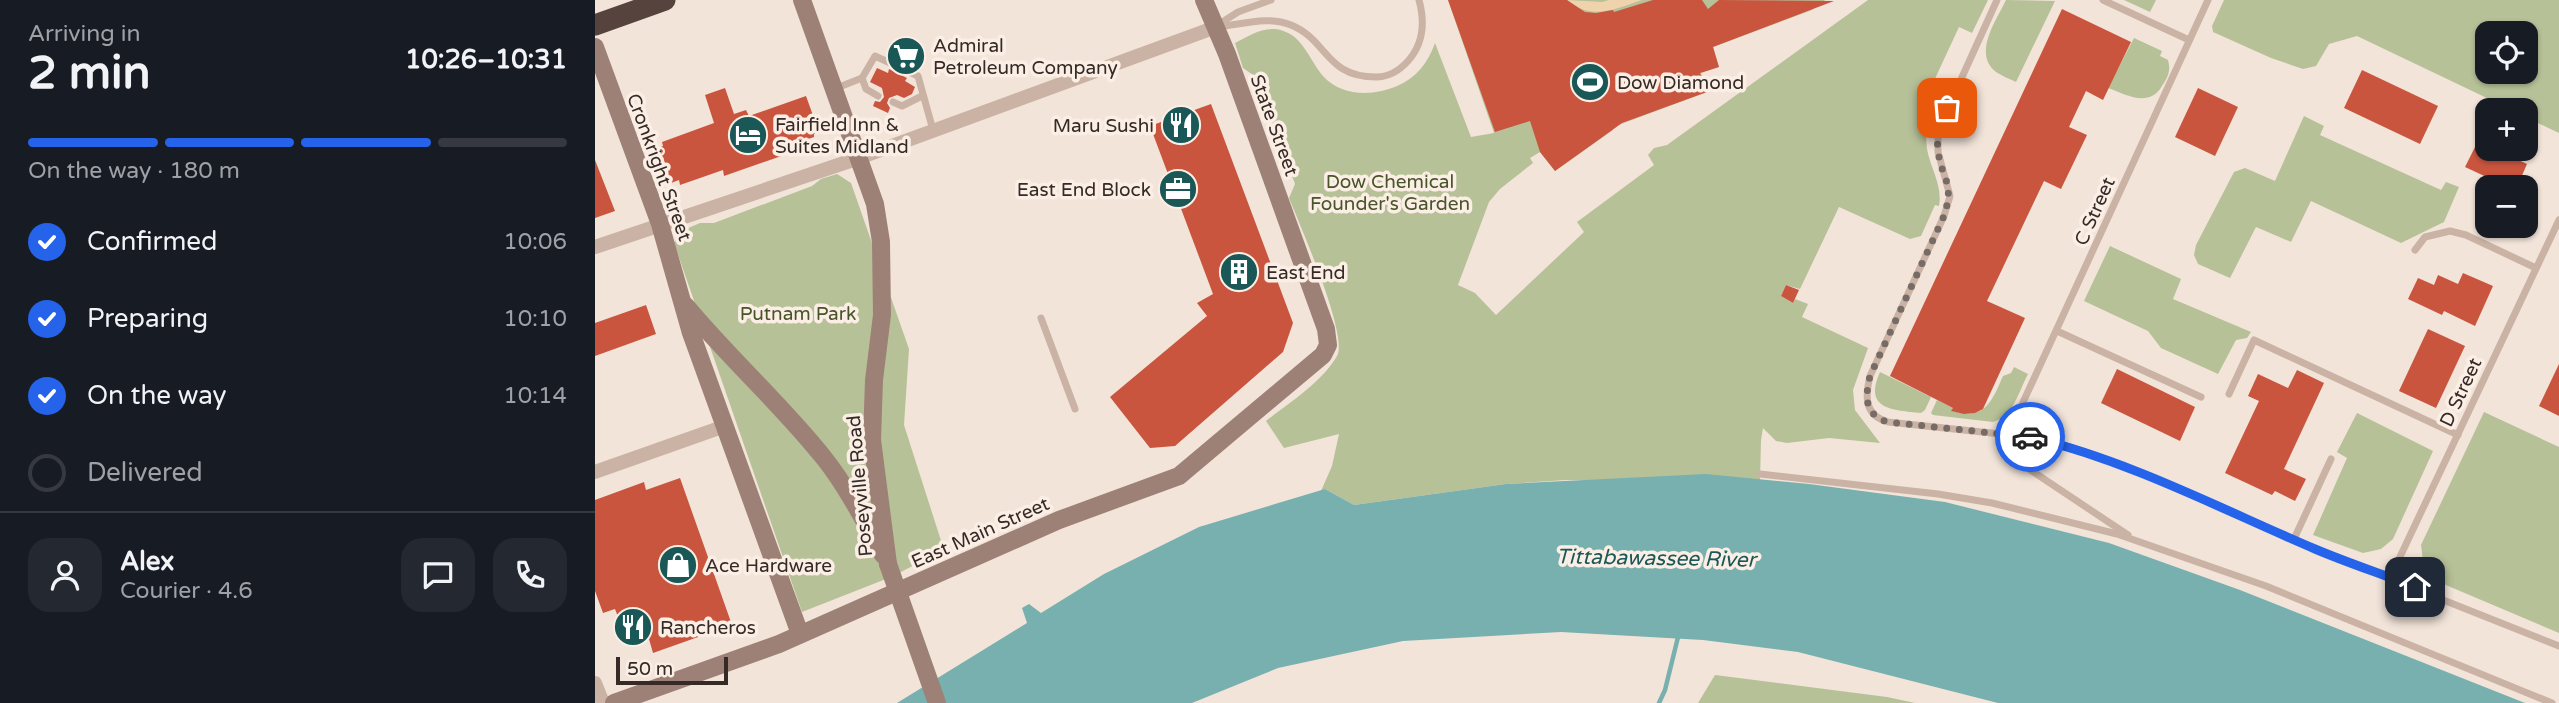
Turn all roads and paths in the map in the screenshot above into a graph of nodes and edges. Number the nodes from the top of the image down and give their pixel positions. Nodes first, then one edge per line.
1 (665, 0) edge
2 (802, 0) edge
3 (1204, 0) edge
4 (1271, 0) edge
5 (1419, 0) edge
6 (1997, 0) edge
7 (2103, 0) edge
8 (2208, 0) edge
9 (595, 25) edge
10 (1216, 27) junction
11 (2189, 40) junction
12 (595, 47) edge
13 (864, 74) junction
14 (874, 75) dead end
15 (834, 89) junction
16 (878, 96) dead end
17 (919, 97) junction
18 (893, 102) dead end
19 (933, 130) junction
20 (859, 158) junction
21 (2559, 220) edge
22 (660, 224) junction
23 (595, 247) edge
24 (2416, 250) dead end
25 (2536, 268) junction
26 (683, 303) junction
27 (1041, 318) dead end
28 (2057, 331) junction
29 (1328, 345) joint
30 (2229, 394) dead end
31 (2201, 397) dead end
32 (1075, 409) dead end
33 (725, 426) junction
34 (2008, 435) junction
35 (2458, 435) junction
36 (2331, 459) dead end
37 (595, 472) edge
38 (1760, 474) dead end
39 (2294, 539) junction
40 (2137, 541) junction
41 (888, 564) junction
42 (2390, 578) junction
43 (800, 634) junction
44 (2559, 646) edge
45 (595, 683) edge
46 (603, 703) edge
47 (614, 703) edge
48 (937, 703) edge
49 (2552, 703) edge

1 - 9 highway
2 - 15 street, Poseyville Road
3 - 10 street, State Street
4 - 10 lane
5 - 10 lane
6 - 34 lane
7 - 11 lane
8 - 11 lane, C Street
10 - 19 street
10 - 29 street, State Street
11 - 28 lane, C Street
12 - 22 street, Cronkright Street
13 - 14 lane
13 - 15 lane
13 - 16 lane
13 - 17 lane
15 - 20 street, Poseyville Road
17 - 18 lane
17 - 19 lane
19 - 20 street
20 - 22 street
20 - 41 street, Poseyville Road
21 - 25 lane, D Street
22 - 23 street
22 - 26 street, Cronkright Street
24 - 25 lane
25 - 35 lane, D Street
26 - 33 street, Cronkright Street
26 - 41 street, Poseyville Road
27 - 32 lane
28 - 31 lane
28 - 34 lane, C Street
29 - 43 street, East Main Street
30 - 35 lane
33 - 37 street
33 - 43 street
34 - 39 lane
34 - 40 lane
35 - 42 lane, D Street
36 - 39 lane
38 - 40 lane
39 - 42 lane
40 - 49 lane
41 - 48 street, bridge
42 - 44 lane
43 - 47 street, East Main Street
45 - 46 street

